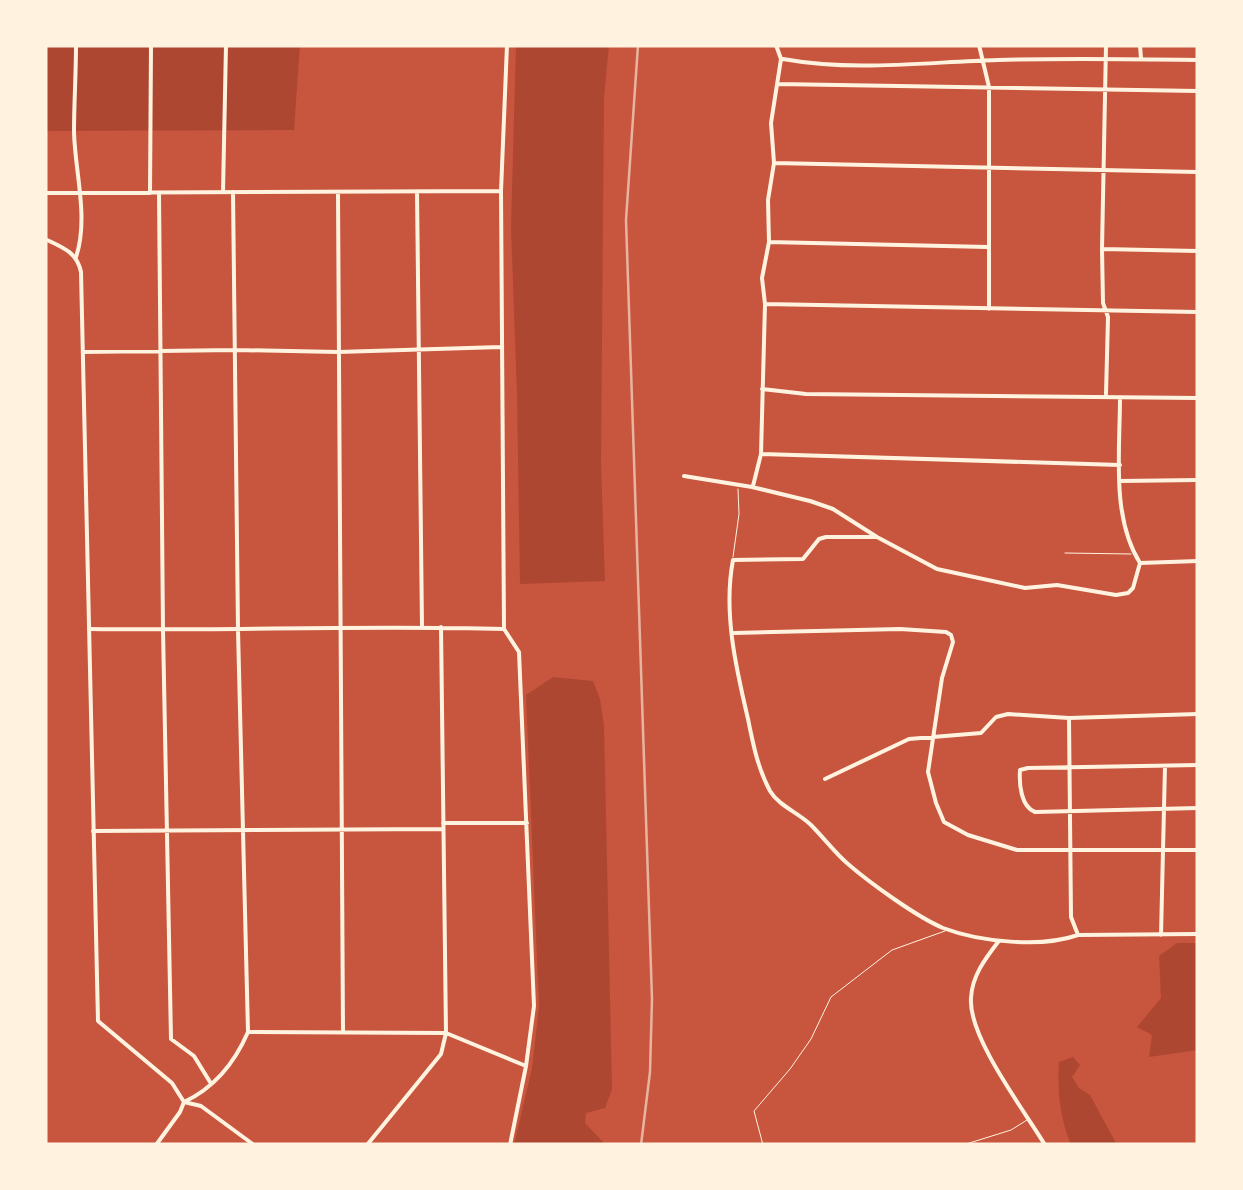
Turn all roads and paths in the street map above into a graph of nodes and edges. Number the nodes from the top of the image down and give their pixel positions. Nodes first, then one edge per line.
1 (76, 45) edge
2 (151, 45) edge
3 (226, 45) edge
4 (507, 45) edge
5 (776, 45) edge
6 (980, 45) edge
7 (1106, 45) edge
8 (1140, 45) edge
9 (782, 59) junction
10 (1107, 59) junction
11 (1140, 59) junction
12 (1198, 60) edge
13 (984, 61) junction
14 (778, 84) junction
15 (988, 87) junction
16 (1106, 90) junction
17 (1198, 91) edge
18 (774, 164) junction
19 (988, 169) junction
20 (1102, 170) junction
21 (1198, 172) edge
22 (501, 190) junction
23 (417, 191) junction
24 (223, 192) junction
25 (234, 192) junction
26 (338, 192) junction
27 (79, 193) junction
28 (150, 193) junction
29 (159, 193) junction
30 (45, 194) edge
31 (45, 239) edge
32 (769, 242) junction
33 (988, 247) junction
34 (1102, 249) junction
35 (1198, 251) edge
36 (76, 257) junction
37 (766, 304) junction
38 (989, 310) junction
39 (1105, 310) junction
40 (1198, 312) edge
41 (501, 347) junction
42 (161, 350) junction
43 (235, 350) junction
44 (419, 350) junction
45 (83, 352) junction
46 (338, 352) junction
47 (762, 390) junction
48 (1106, 395) junction
49 (1120, 398) junction
50 (1198, 398) edge
51 (760, 454) junction
52 (1120, 465) junction
53 (684, 476) dead end
54 (1198, 480) edge
55 (1120, 482) junction
56 (738, 485) junction
57 (752, 487) junction
58 (876, 538) junction
59 (1064, 553) dead end
60 (1134, 554) junction
61 (733, 560) junction
62 (1198, 561) edge
63 (1140, 564) junction
64 (422, 627) junction
65 (442, 627) junction
66 (342, 628) junction
67 (88, 629) junction
68 (504, 629) junction
69 (163, 630) junction
70 (238, 630) junction
71 (732, 633) junction
72 (1198, 714) edge
73 (1069, 718) junction
74 (935, 736) junction
75 (1198, 765) edge
76 (1165, 766) junction
77 (1069, 769) junction
78 (824, 778) dead end
79 (1198, 808) edge
80 (1164, 809) junction
81 (1070, 812) junction
82 (527, 824) junction
83 (443, 826) junction
84 (343, 828) junction
85 (242, 830) junction
86 (93, 831) junction
87 (166, 831) junction
88 (1165, 850) junction
89 (1198, 850) edge
90 (1070, 851) junction
91 (950, 930) junction
92 (1198, 934) edge
93 (1078, 935) junction
94 (1162, 935) junction
95 (1000, 941) junction
96 (248, 1032) junction
97 (343, 1032) junction
98 (446, 1033) junction
99 (526, 1066) junction
100 (211, 1084) junction
101 (184, 1102) junction
102 (1030, 1119) junction
103 (156, 1145) edge
104 (254, 1145) edge
105 (367, 1145) edge
106 (510, 1145) edge
107 (763, 1145) edge
108 (963, 1145) edge
109 (1045, 1145) edge

1 - 27 street
2 - 28 street
3 - 24 street
4 - 22 street
5 - 9 street
6 - 13 street
7 - 10 street
8 - 11 street
9 - 13 street
9 - 14 street
10 - 11 street
10 - 13 street
10 - 16 street
11 - 12 street
13 - 15 street
14 - 15 street
14 - 18 street
15 - 16 street
15 - 19 street
16 - 17 street
16 - 20 street
18 - 19 street
18 - 32 street
19 - 20 street
19 - 33 street
20 - 21 street
20 - 34 street
22 - 23 street
22 - 41 street
23 - 26 street
23 - 44 street
24 - 25 street
24 - 29 street
25 - 26 street
25 - 43 street
26 - 46 street
27 - 28 street
27 - 30 street
27 - 36 street
28 - 29 street
29 - 42 street
31 - 36 street
32 - 33 street
32 - 37 street
33 - 38 street
34 - 35 street
34 - 39 street
36 - 45 street
37 - 38 street
37 - 47 street
38 - 39 street
39 - 40 street
39 - 48 street
41 - 44 street
41 - 68 street
42 - 43 street
42 - 45 street
42 - 69 street
43 - 46 street
43 - 70 street
44 - 46 street
44 - 64 street
45 - 67 street
46 - 66 street
47 - 48 street
47 - 51 street
48 - 49 street
49 - 50 street
49 - 52 street
51 - 52 street
51 - 57 street
52 - 55 street
53 - 56 street
54 - 55 street
55 - 60 street
56 - 57 street
56 - 61 lane
57 - 58 street
58 - 61 street
58 - 63 street
59 - 60 lane
60 - 63 street
61 - 71 street
62 - 63 street
64 - 65 street
64 - 66 street
65 - 68 street
65 - 83 street
66 - 70 street
66 - 84 street
67 - 69 street
67 - 86 street
68 - 82 street
69 - 70 street
69 - 87 street
70 - 85 street
71 - 74 street
71 - 91 street
72 - 73 street
73 - 74 street
73 - 77 street
74 - 78 street
74 - 90 street
75 - 76 street
76 - 77 street
76 - 80 street
77 - 81 street
77 - 81 street
79 - 80 street
80 - 81 street
80 - 88 street
81 - 90 street
82 - 83 street
82 - 99 street
83 - 84 street
83 - 98 street
84 - 85 street
84 - 97 street
85 - 87 street
85 - 96 street
86 - 87 street
86 - 101 street
87 - 100 street
88 - 89 street
88 - 90 street
88 - 94 street
90 - 93 street
91 - 95 street
91 - 107 lane
92 - 94 street
93 - 94 street
93 - 95 street
95 - 102 street
96 - 97 street
96 - 100 street
97 - 98 street
98 - 99 street
98 - 105 street
99 - 106 street
100 - 101 street
101 - 103 street
101 - 104 street
102 - 108 lane
102 - 109 street

